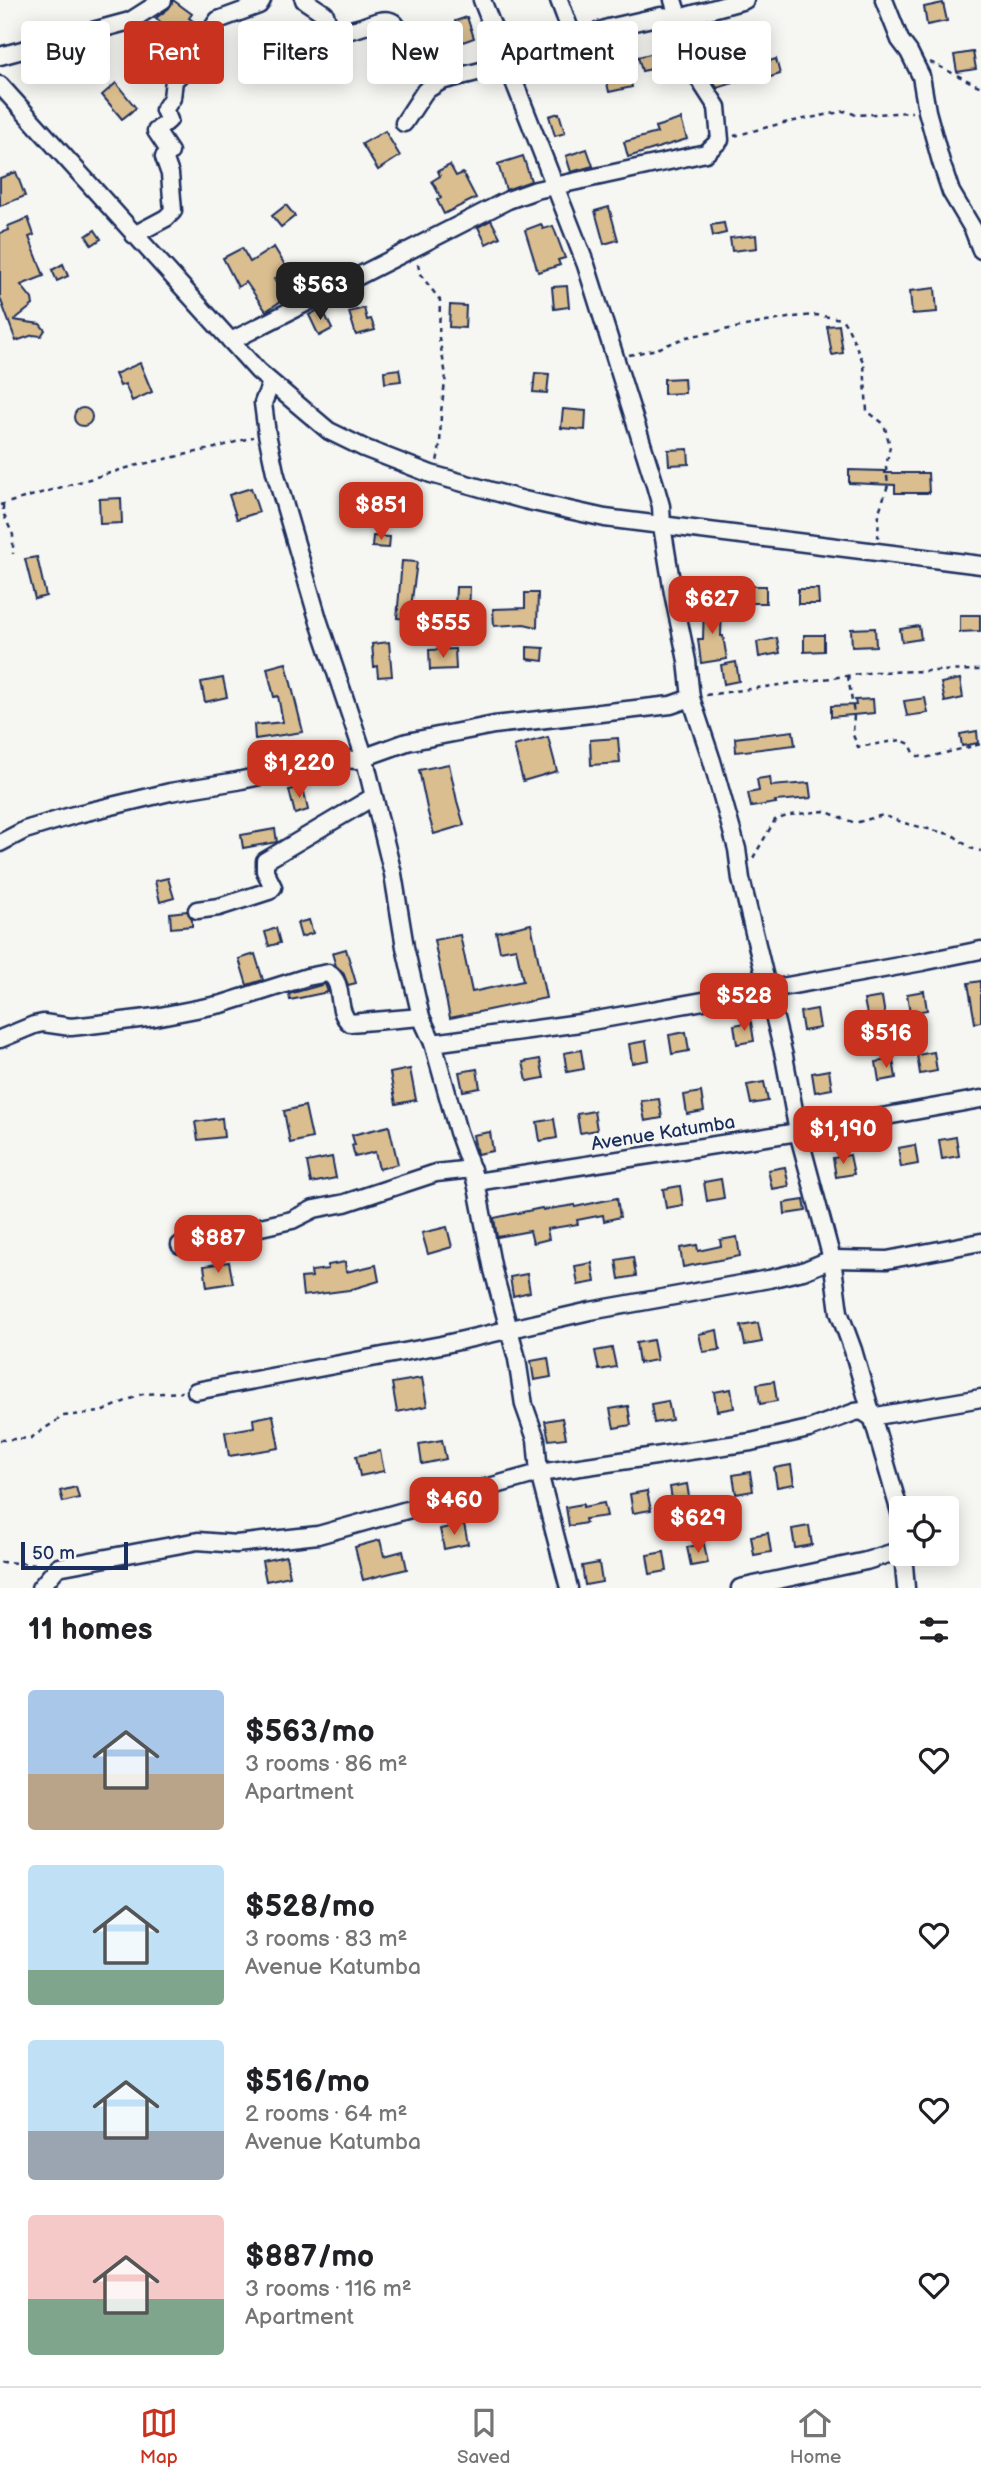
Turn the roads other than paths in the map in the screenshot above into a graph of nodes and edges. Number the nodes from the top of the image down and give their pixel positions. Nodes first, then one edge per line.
1 (163, 0) edge
2 (262, 0) edge
3 (304, 0) edge
4 (482, 0) edge
5 (559, 0) edge
6 (673, 0) edge
7 (745, 0) edge
8 (884, 0) edge
9 (679, 18) junction
10 (491, 21) edge
11 (567, 21) edge
12 (638, 21) edge
13 (367, 26) edge
14 (0, 55) edge
15 (436, 84) edge
16 (516, 84) edge
17 (0, 85) edge
18 (404, 123) dead end
19 (555, 188) junction
20 (134, 235) junction
21 (981, 250) edge
22 (230, 341) junction
23 (271, 383) junction
24 (662, 526) junction
25 (981, 565) edge
26 (691, 698) junction
27 (364, 756) junction
28 (373, 797) junction
29 (0, 843) edge
30 (197, 911) dead end
31 (981, 950) edge
32 (768, 989) junction
33 (421, 1017) junction
34 (0, 1039) edge
35 (433, 1043) junction
36 (981, 1099) edge
37 (799, 1132) junction
38 (474, 1176) junction
39 (981, 1242) edge
40 (180, 1245) dead end
41 (832, 1259) junction
42 (510, 1329) junction
43 (196, 1391) road end
44 (981, 1398) edge
45 (871, 1417) junction
46 (539, 1473) junction
47 (895, 1496) edge
48 (889, 1555) edge
49 (904, 1566) edge
50 (40, 1588) edge
51 (569, 1588) edge
52 (740, 1588) edge
53 (906, 1588) edge

1 - 14 street
2 - 20 street
3 - 13 street
4 - 10 street
5 - 11 street
6 - 9 street
7 - 9 street
8 - 21 street
9 - 12 street
9 - 19 street
15 - 18 street
16 - 19 street
17 - 20 street
19 - 22 street
19 - 24 street
20 - 22 street
22 - 23 street
23 - 24 street
23 - 27 street
24 - 25 street
24 - 26 street
26 - 27 street
26 - 32 street
27 - 28 street
27 - 29 street
28 - 30 street
28 - 33 street
31 - 32 street
32 - 35 street
32 - 37 street
33 - 34 street
33 - 35 street
35 - 38 street
36 - 37 street, Avenue Katumba
37 - 38 street, Avenue Katumba
37 - 41 street
38 - 40 street, Avenue Katumba
38 - 42 street
39 - 41 street
41 - 42 street
41 - 45 street
42 - 43 street
42 - 46 street
44 - 45 street
45 - 46 street
45 - 47 street
46 - 50 street
46 - 51 street
48 - 52 street
49 - 53 street

